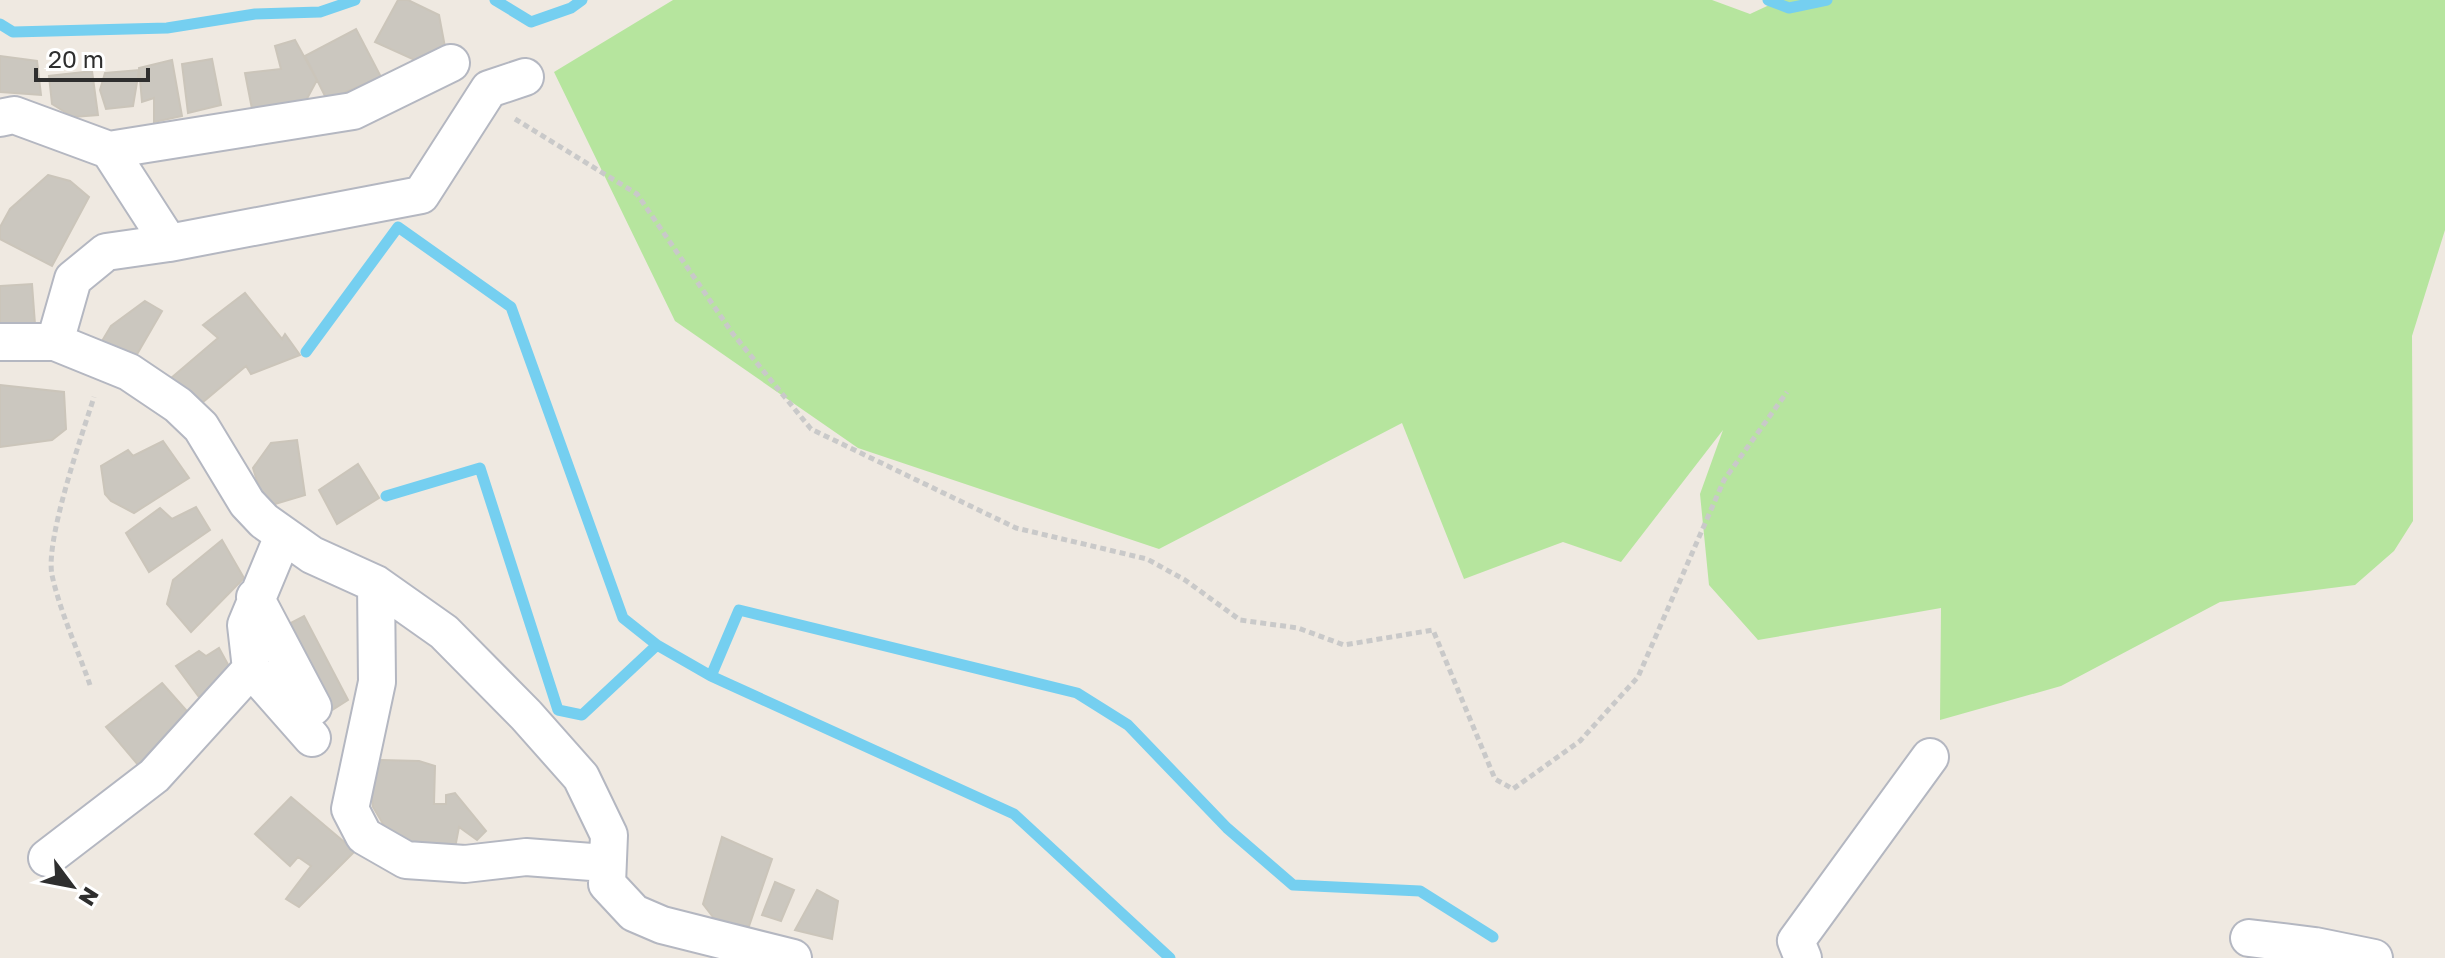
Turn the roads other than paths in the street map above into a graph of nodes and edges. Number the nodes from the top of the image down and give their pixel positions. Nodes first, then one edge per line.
1 (451, 63) dead end
2 (525, 77) dead end
3 (0, 118) edge
4 (109, 150) junction
5 (169, 243) junction
6 (0, 342) edge
7 (55, 342) junction
8 (283, 536) junction
9 (376, 584) junction
10 (255, 597) junction
11 (251, 669) junction
12 (1930, 757) dead end
13 (47, 858) dead end
14 (605, 863) junction
15 (2249, 938) dead end
16 (793, 958) edge
17 (1803, 958) edge
18 (2374, 958) edge

1 - 4 street
2 - 5 street
3 - 4 street
4 - 5 street
5 - 7 street
6 - 7 street
7 - 8 street
8 - 9 street
8 - 10 street
9 - 14 street
9 - 14 street
10 - 11 street
10 - 11 street
11 - 13 street
12 - 17 street
14 - 16 street
15 - 18 street

